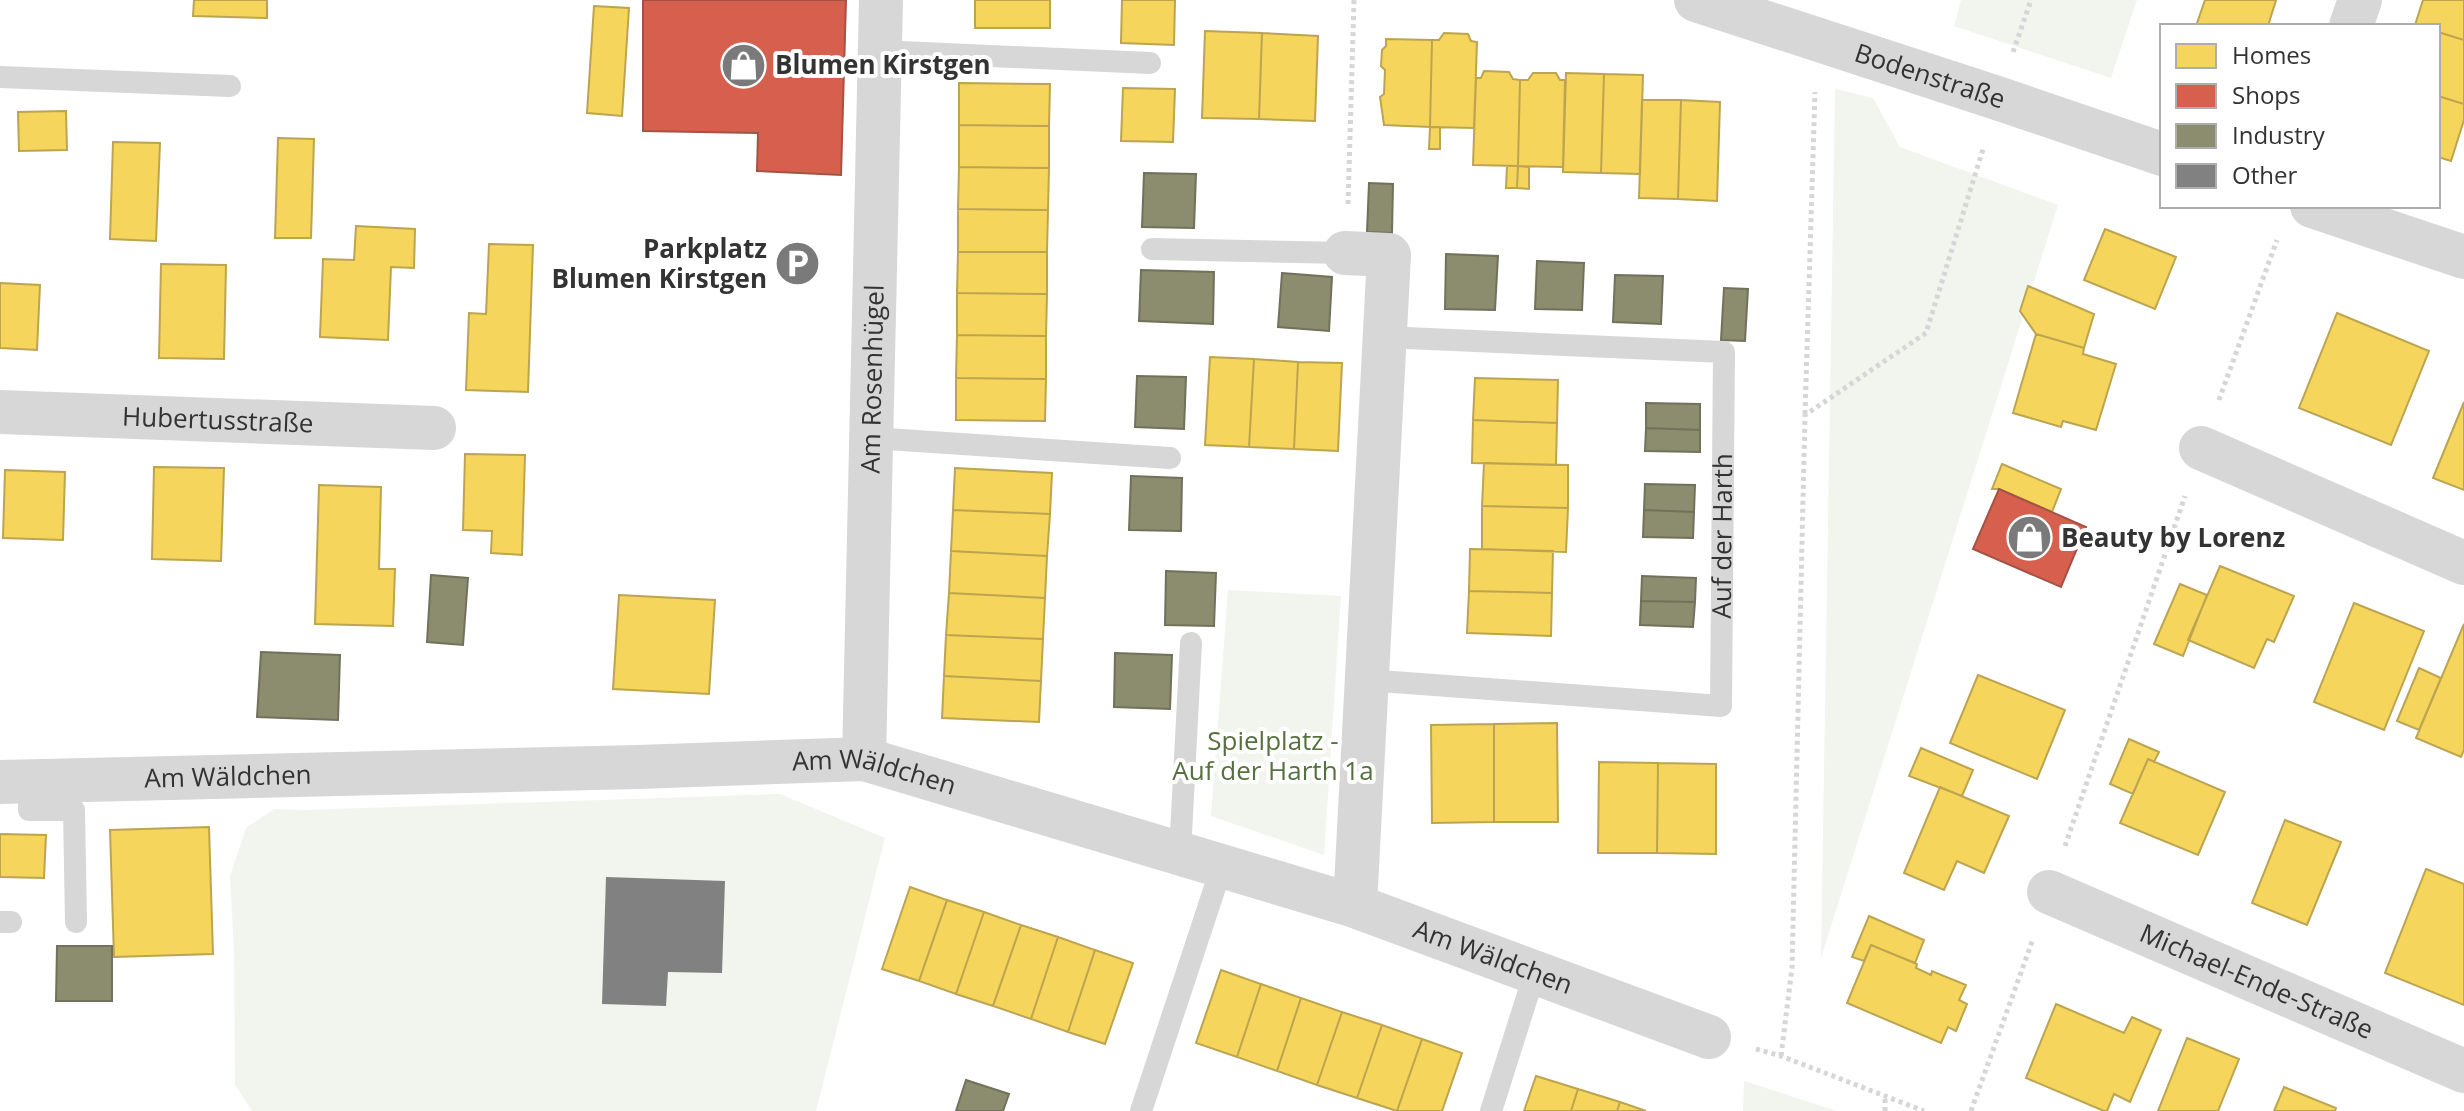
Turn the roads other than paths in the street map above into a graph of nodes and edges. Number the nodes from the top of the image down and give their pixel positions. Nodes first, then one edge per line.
1 (881, 0) edge
2 (1696, 0) edge
3 (2360, 0) edge
4 (2352, 24) edge
5 (879, 51) junction
6 (1150, 63) dead end
7 (0, 77) edge
8 (230, 86) dead end
9 (2160, 153) edge
10 (2296, 218) edge
11 (1152, 249) dead end
12 (1345, 253) joint
13 (2464, 257) edge
14 (1384, 337) junction
15 (0, 412) edge
16 (434, 428) dead end
17 (872, 438) junction
18 (2201, 448) road end
19 (1170, 458) dead end
20 (2464, 563) edge
21 (1191, 643) dead end
22 (1366, 680) junction
23 (864, 759) junction
24 (14, 782) edge
25 (1180, 853) junction
26 (1222, 866) junction
27 (2049, 892) road end
28 (1355, 906) junction
29 (76, 922) dead end
30 (1535, 972) junction
31 (1709, 1037) road end
32 (2464, 1071) edge
33 (1141, 1111) edge
34 (1491, 1111) edge

1 - 5 street, Am Rosenhügel
2 - 9 street, Bodenstraße
3 - 4 street
5 - 6 lane
5 - 17 street, Am Rosenhügel
7 - 8 lane
10 - 13 street
11 - 12 lane
12 - 14 street
14 - 22 street
14 - 22 lane, Auf der Harth
15 - 16 street, Hubertusstraße
17 - 19 lane
17 - 23 street, Am Rosenhügel
18 - 20 street
21 - 25 lane
22 - 28 street
23 - 24 street, Am Wäldchen
23 - 25 street, Am Wäldchen
24 - 29 lane
25 - 26 street, Am Wäldchen
26 - 28 street, Am Wäldchen
26 - 33 lane
27 - 32 street, Michael-Ende-Straße
28 - 30 street, Am Wäldchen
30 - 31 street, Am Wäldchen
30 - 34 lane

